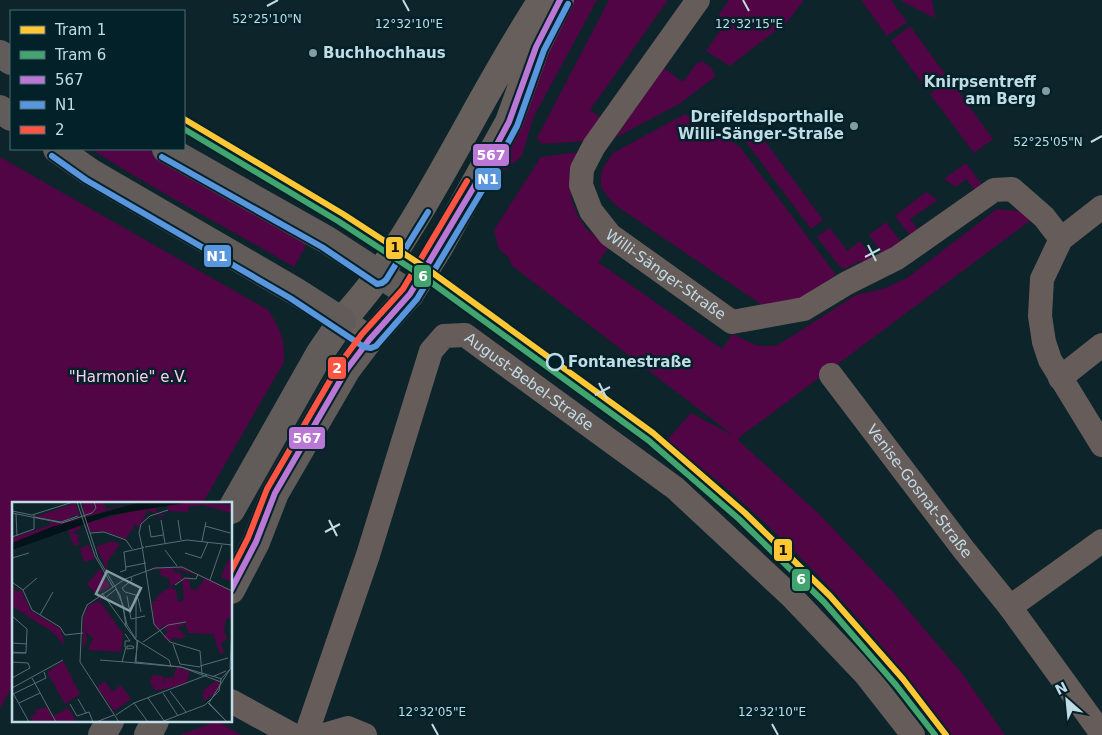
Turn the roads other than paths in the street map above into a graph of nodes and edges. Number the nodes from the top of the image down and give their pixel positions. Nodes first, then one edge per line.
1 (542, 0) edge
2 (560, 0) edge
3 (698, 0) edge
4 (58, 150) edge
5 (168, 150) edge
6 (1102, 207) edge
7 (1061, 239) junction
8 (379, 275) junction
9 (410, 294) junction
10 (342, 321) junction
11 (369, 340) junction
12 (1102, 345) edge
13 (831, 375) dead end
14 (1060, 378) junction
15 (1102, 445) edge
16 (232, 508) edge
17 (1102, 541) edge
18 (232, 588) edge
19 (1010, 607) junction
20 (232, 701) edge
21 (109, 722) edge
22 (154, 722) edge
23 (1102, 734) edge
24 (102, 735) edge
25 (148, 735) edge
26 (294, 735) edge
27 (306, 735) edge
28 (324, 735) edge
29 (365, 735) edge
30 (913, 735) edge

1 - 8 main road
2 - 9 main road
3 - 7 street, Willi-Sänger-Straße
4 - 10 main road
5 - 8 main road
6 - 7 street
7 - 14 street
8 - 9 main road
8 - 10 main road
9 - 11 main road
10 - 11 main road
10 - 16 main road
11 - 18 main road
12 - 14 street
13 - 19 street, Venise-Gosnat-Straße
14 - 15 street
17 - 19 street
19 - 23 street, Venise-Gosnat-Straße
20 - 26 street
21 - 24 main road
22 - 25 main road
27 - 30 street, August-Bebel-Straße
28 - 29 street

